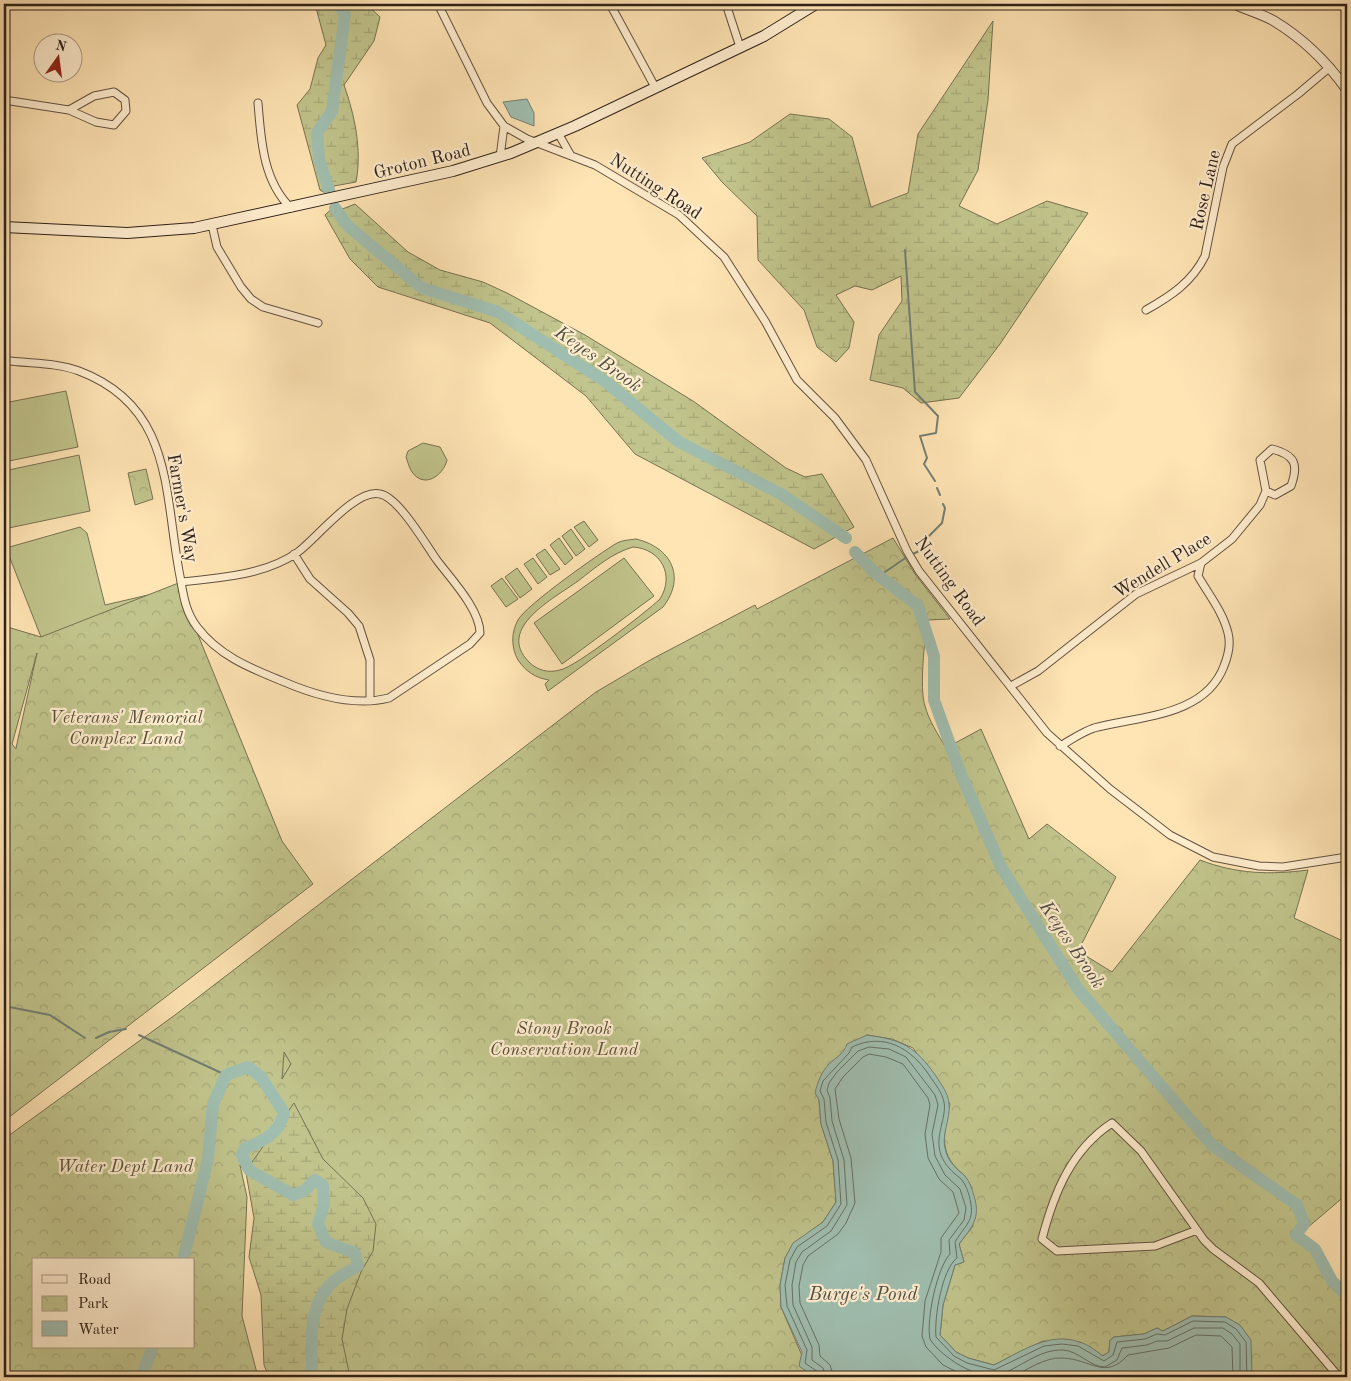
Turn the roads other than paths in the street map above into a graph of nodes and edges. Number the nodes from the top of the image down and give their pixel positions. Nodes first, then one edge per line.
1 (438, 4) edge
2 (610, 4) edge
3 (726, 4) edge
4 (816, 4) edge
5 (1234, 4) edge
6 (740, 47) junction
7 (1330, 67) junction
8 (655, 87) junction
9 (1347, 90) edge
10 (4, 100) edge
11 (258, 102) dead end
12 (69, 110) junction
13 (504, 126) junction
14 (558, 133) junction
15 (536, 143) junction
16 (570, 154) junction
17 (500, 157) junction
18 (292, 208) junction
19 (212, 225) junction
20 (4, 227) edge
21 (1146, 310) dead end
22 (318, 323) dead end
23 (4, 360) edge
24 (1266, 491) junction
25 (294, 554) junction
26 (1201, 563) junction
27 (181, 582) junction
28 (1011, 686) junction
29 (370, 700) junction
30 (1060, 746) junction
31 (1347, 856) edge
32 (1197, 1230) junction
33 (1339, 1377) edge

1 - 13 street
2 - 8 street
3 - 6 street
4 - 6 main road, Groton Road
5 - 7 street
6 - 8 main road, Groton Road
7 - 9 street
7 - 21 street, Rose Lane
8 - 14 main road, Groton Road
10 - 12 street
11 - 18 street
12 - 12 street
13 - 15 street, Nutting Road
13 - 17 street
14 - 15 main road, Groton Road
14 - 16 street
15 - 16 street, Nutting Road
15 - 17 main road, Groton Road
16 - 28 street, Nutting Road
17 - 18 main road, Groton Road
18 - 19 main road, Groton Road
19 - 20 main road, Groton Road
19 - 22 street
23 - 27 street, Farmer's Way
24 - 24 street
24 - 26 street, Wendell Place
25 - 27 street
25 - 29 street
25 - 29 street, Farmer's Way
26 - 28 street, Wendell Place
26 - 30 street
27 - 29 street, Farmer's Way
28 - 30 street, Nutting Road
30 - 31 street, Nutting Road
32 - 32 street
32 - 33 street

